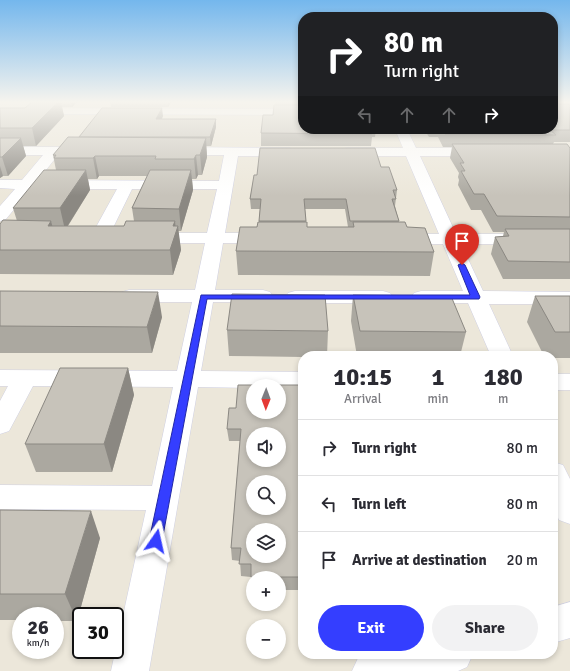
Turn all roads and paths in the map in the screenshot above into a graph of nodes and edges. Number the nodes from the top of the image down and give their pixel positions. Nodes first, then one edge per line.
1 (403, 134) edge
2 (0, 151) edge
3 (54, 151) junction
4 (101, 151) edge
5 (162, 151) edge
6 (232, 151) junction
7 (302, 152) edge
8 (333, 152) edge
9 (412, 152) junction
10 (496, 152) edge
11 (0, 184) edge
12 (26, 184) junction
13 (127, 185) junction
14 (225, 185) junction
15 (0, 216) edge
16 (215, 238) junction
17 (282, 238) edge
18 (385, 239) edge
19 (450, 239) junction
20 (570, 239) edge
21 (110, 296) edge
22 (204, 296) junction
23 (476, 297) junction
24 (570, 298) edge
25 (500, 351) edge
26 (0, 378) edge
27 (25, 378) junction
28 (188, 379) junction
29 (298, 380) edge
30 (558, 382) edge
31 (570, 382) edge
32 (0, 424) edge
33 (558, 484) edge
34 (0, 497) edge
35 (164, 498) junction
36 (570, 511) edge
37 (570, 620) edge
38 (558, 624) edge
39 (437, 659) edge
40 (130, 671) edge
41 (371, 671) edge

1 - 9 street
2 - 3 street
3 - 4 street
3 - 12 street
5 - 6 street
6 - 7 street
6 - 14 street
8 - 9 street
9 - 10 street
9 - 19 street
11 - 12 street
12 - 13 street
12 - 15 street
13 - 14 street
13 - 16 street
14 - 16 street
16 - 17 street
16 - 22 street
18 - 19 street
19 - 20 street
19 - 23 street
21 - 22 street
22 - 23 street
22 - 28 street
23 - 24 street
23 - 25 street
26 - 27 street
27 - 28 street
27 - 32 street
28 - 29 street
28 - 35 street
30 - 31 street
33 - 36 street
34 - 35 street
35 - 40 street
37 - 38 street
39 - 41 street

